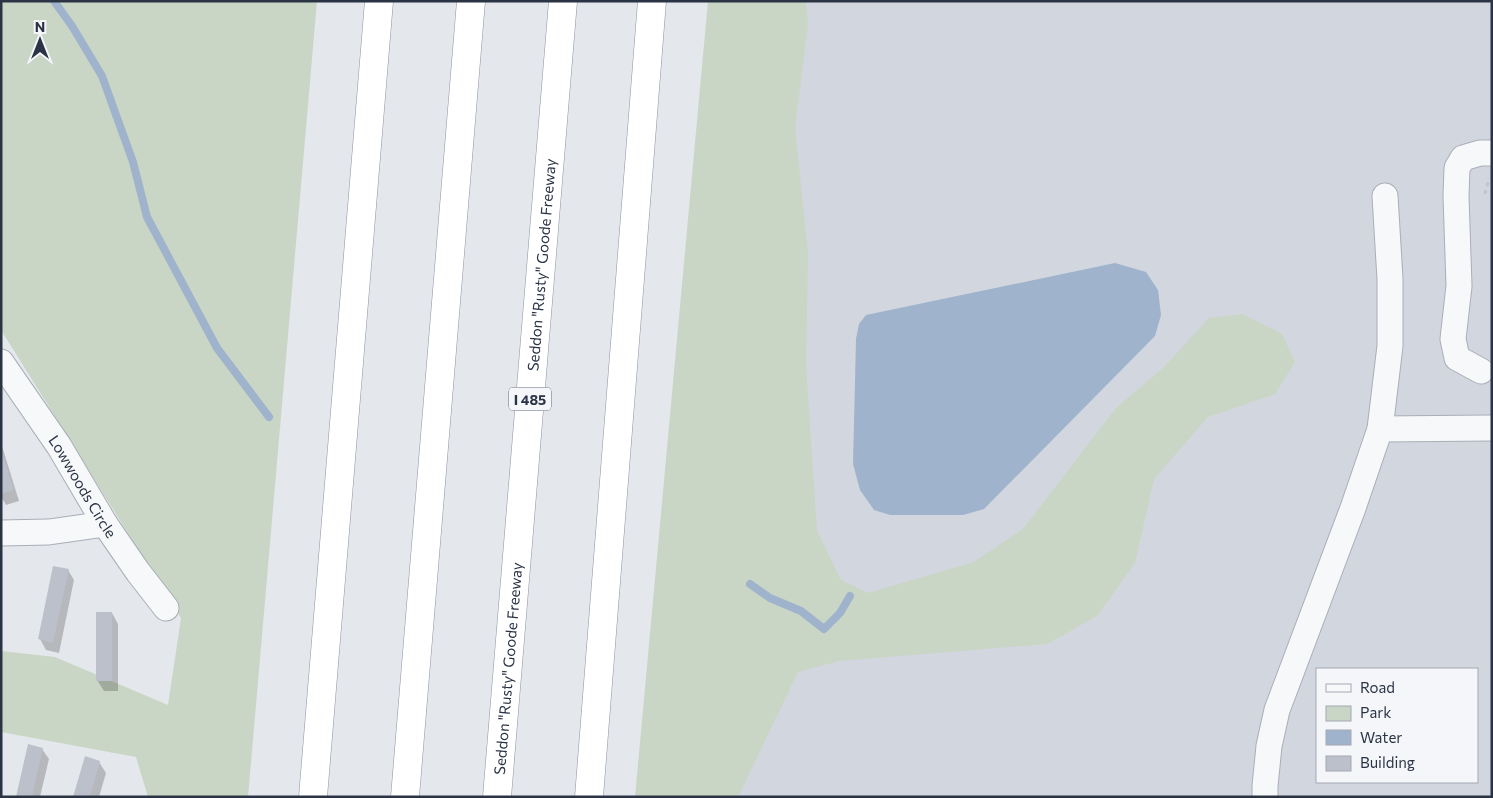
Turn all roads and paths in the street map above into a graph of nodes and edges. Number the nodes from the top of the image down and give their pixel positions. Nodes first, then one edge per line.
1 (379, 1) edge
2 (471, 1) edge
3 (563, 1) edge
4 (652, 1) edge
5 (1492, 153) edge
6 (1385, 196) dead end
7 (1, 362) edge
8 (1481, 371) dead end
9 (1492, 428) edge
10 (1380, 430) junction
11 (105, 524) junction
12 (1, 533) edge
13 (166, 608) dead end
14 (313, 797) edge
15 (405, 797) edge
16 (496, 797) edge
17 (589, 797) edge
18 (1265, 797) edge

1 - 14 highway
2 - 15 highway
3 - 16 highway, Seddon "Rusty" Goode Freeway / I 485
4 - 17 highway
5 - 8 street
6 - 10 street
7 - 11 street, Lowwoods Circle
9 - 10 street
10 - 18 street
11 - 12 street
11 - 13 street, Lowwoods Circle

